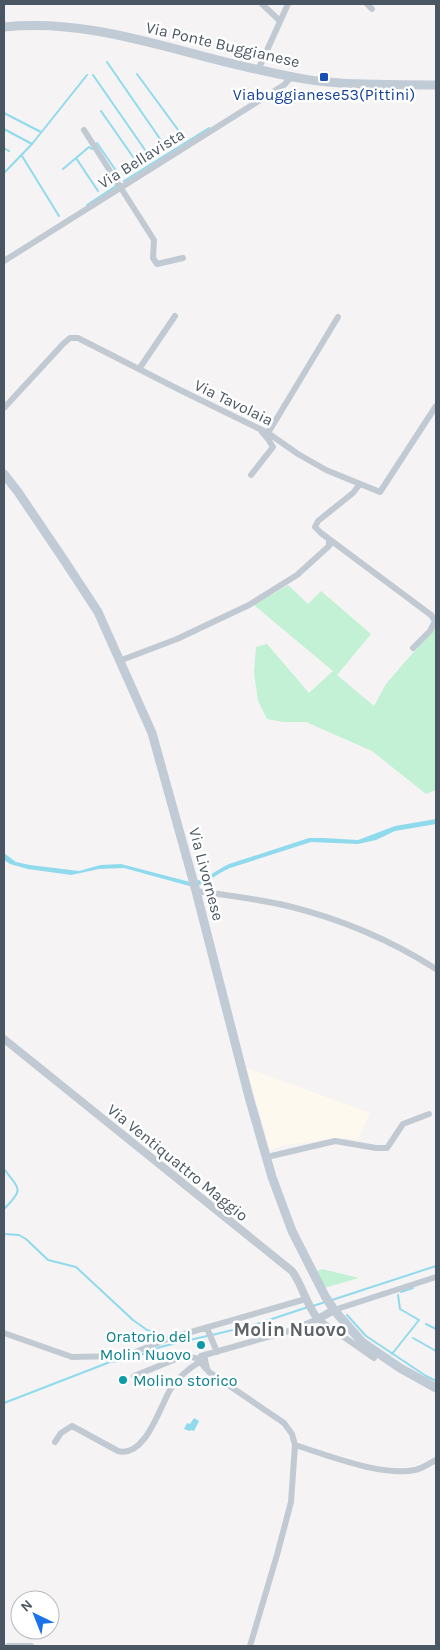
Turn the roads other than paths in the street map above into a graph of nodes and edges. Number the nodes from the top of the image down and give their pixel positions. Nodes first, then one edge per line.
1 (262, 4) edge
2 (288, 4) edge
3 (280, 21) junction
4 (4, 27) edge
5 (258, 70) junction
6 (292, 76) junction
7 (436, 85) edge
8 (84, 130) dead end
9 (121, 187) junction
10 (183, 258) dead end
11 (4, 261) edge
12 (175, 316) dead end
13 (338, 317) dead end
14 (139, 369) junction
15 (436, 406) edge
16 (4, 408) edge
17 (258, 428) junction
18 (268, 433) junction
19 (4, 474) edge
20 (251, 475) dead end
21 (360, 484) junction
22 (329, 539) junction
23 (413, 648) dead end
24 (119, 661) junction
25 (196, 890) junction
26 (436, 969) edge
27 (4, 1039) edge
28 (428, 1114) dead end
29 (267, 1158) junction
30 (436, 1277) edge
31 (329, 1303) junction
32 (308, 1304) junction
33 (318, 1319) junction
34 (208, 1329) junction
35 (4, 1333) edge
36 (217, 1352) junction
37 (374, 1358) dead end
38 (201, 1359) junction
39 (134, 1376) dead end
40 (436, 1388) edge
41 (55, 1442) dead end
42 (295, 1445) junction
43 (436, 1460) edge
44 (8, 1646) edge
45 (31, 1646) edge
46 (250, 1646) edge

1 - 3 street
2 - 3 street
3 - 5 street
4 - 5 main road, Via Ponte Buggianese
5 - 6 main road, Via Ponte Buggianese
6 - 7 main road, Via Ponte Buggianese
6 - 9 street, Via Bellavista
8 - 9 street
9 - 10 street
9 - 11 street, Via Bellavista
12 - 14 street
13 - 18 street
14 - 16 street, Via Tavolaia
14 - 17 street, Via Tavolaia
15 - 21 street, Via Tavolaia
17 - 18 street, Via Tavolaia
17 - 20 street
18 - 21 street, Via Tavolaia
19 - 24 main road, Via Livornese
21 - 22 street
22 - 23 street
22 - 24 street
24 - 25 main road, Via Livornese
25 - 26 street
25 - 29 main road, Via Livornese
27 - 32 street, Via Ventiquattro Maggio
28 - 29 street
29 - 31 main road, Via Livornese
30 - 31 street
31 - 33 street
31 - 40 main road, Via Livornese
32 - 33 street, Via Ventiquattro Maggio
32 - 34 street
33 - 36 street
33 - 37 street
34 - 35 street
34 - 36 street
36 - 38 street
38 - 39 street
38 - 41 street
38 - 42 street
42 - 43 street
42 - 46 street
44 - 45 street

